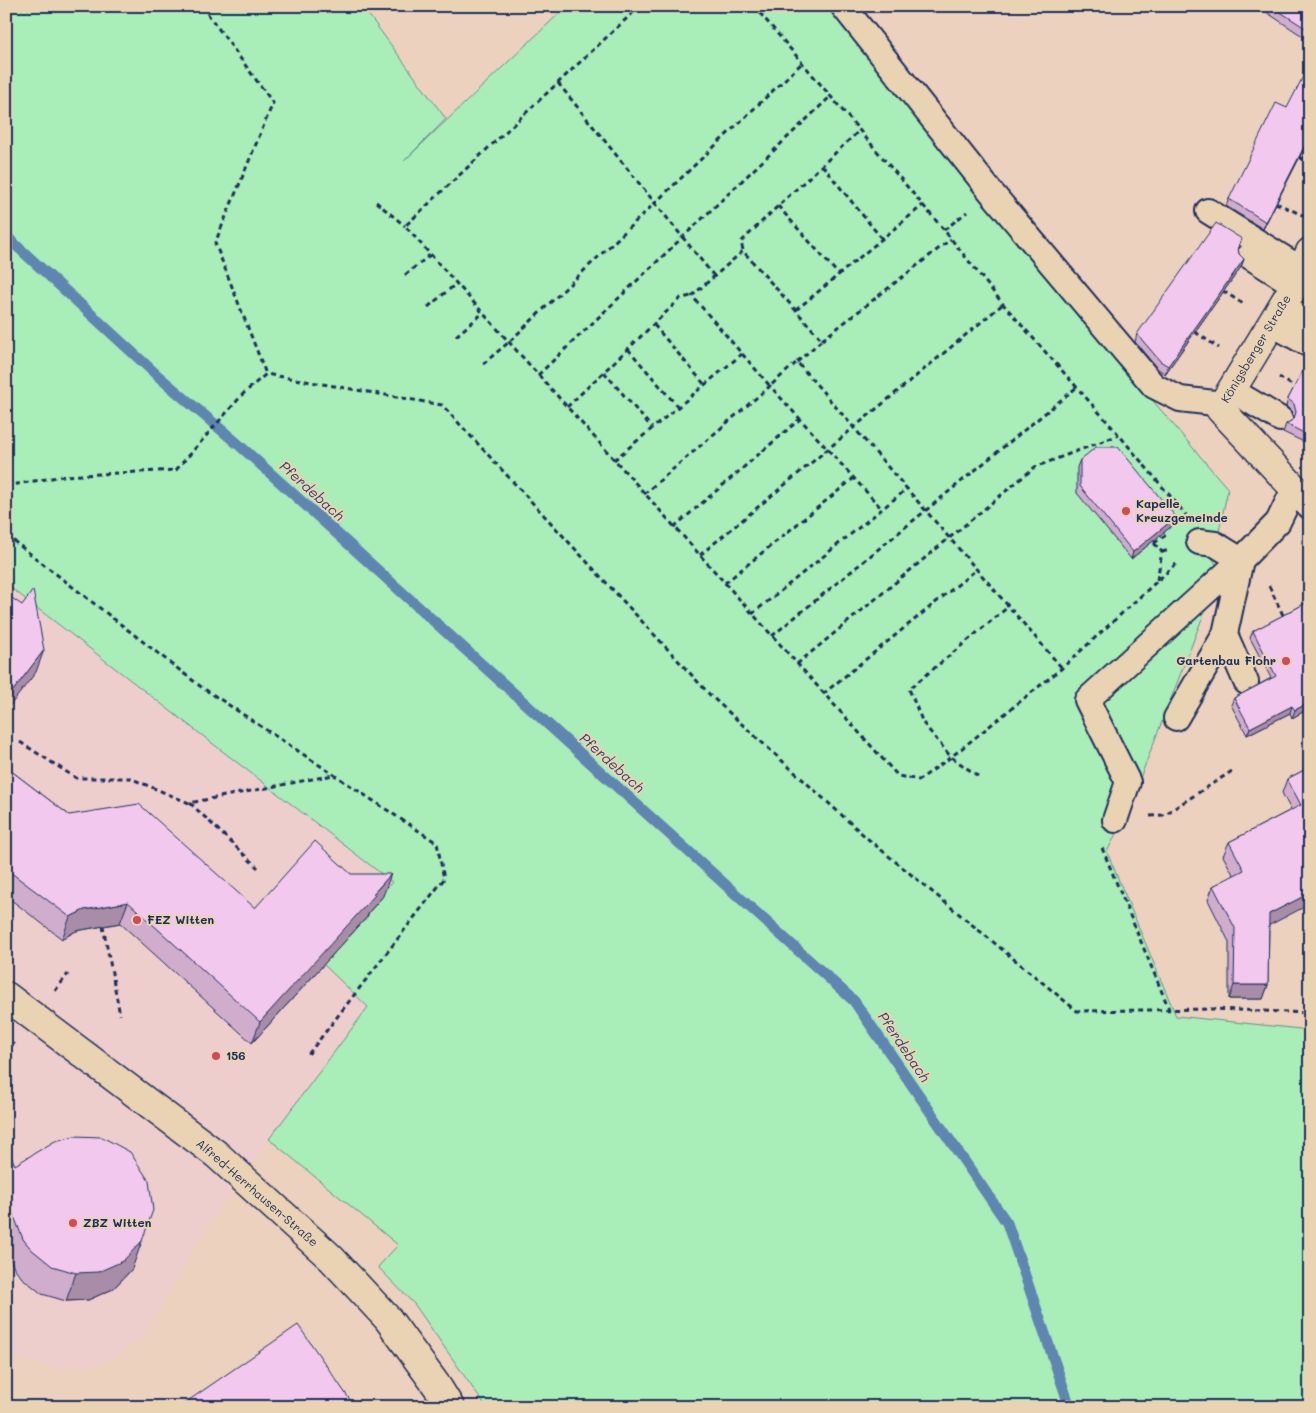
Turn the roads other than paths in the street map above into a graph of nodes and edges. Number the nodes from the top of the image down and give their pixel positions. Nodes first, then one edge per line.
1 (844, 6) edge
2 (1208, 211) dead end
3 (1248, 256) dead end
4 (1292, 288) edge
5 (1310, 321) edge
6 (1310, 345) edge
7 (1227, 397) junction
8 (1280, 419) dead end
9 (1302, 497) edge
10 (1200, 542) road end
11 (1242, 560) junction
12 (1225, 634) junction
13 (1246, 682) dead end
14 (1176, 718) dead end
15 (1115, 820) road end
16 (6, 996) edge
17 (450, 1407) edge

1 - 7 lane
2 - 4 lane
3 - 4 lane
4 - 5 lane
4 - 6 lane
4 - 7 street, Königsberger Straße
7 - 8 lane
7 - 9 street, Königsberger Straße
9 - 11 lane
10 - 11 lane
11 - 12 lane
11 - 15 lane
12 - 13 lane
12 - 14 lane
16 - 17 street, Alfred-Herrhausen-Straße

